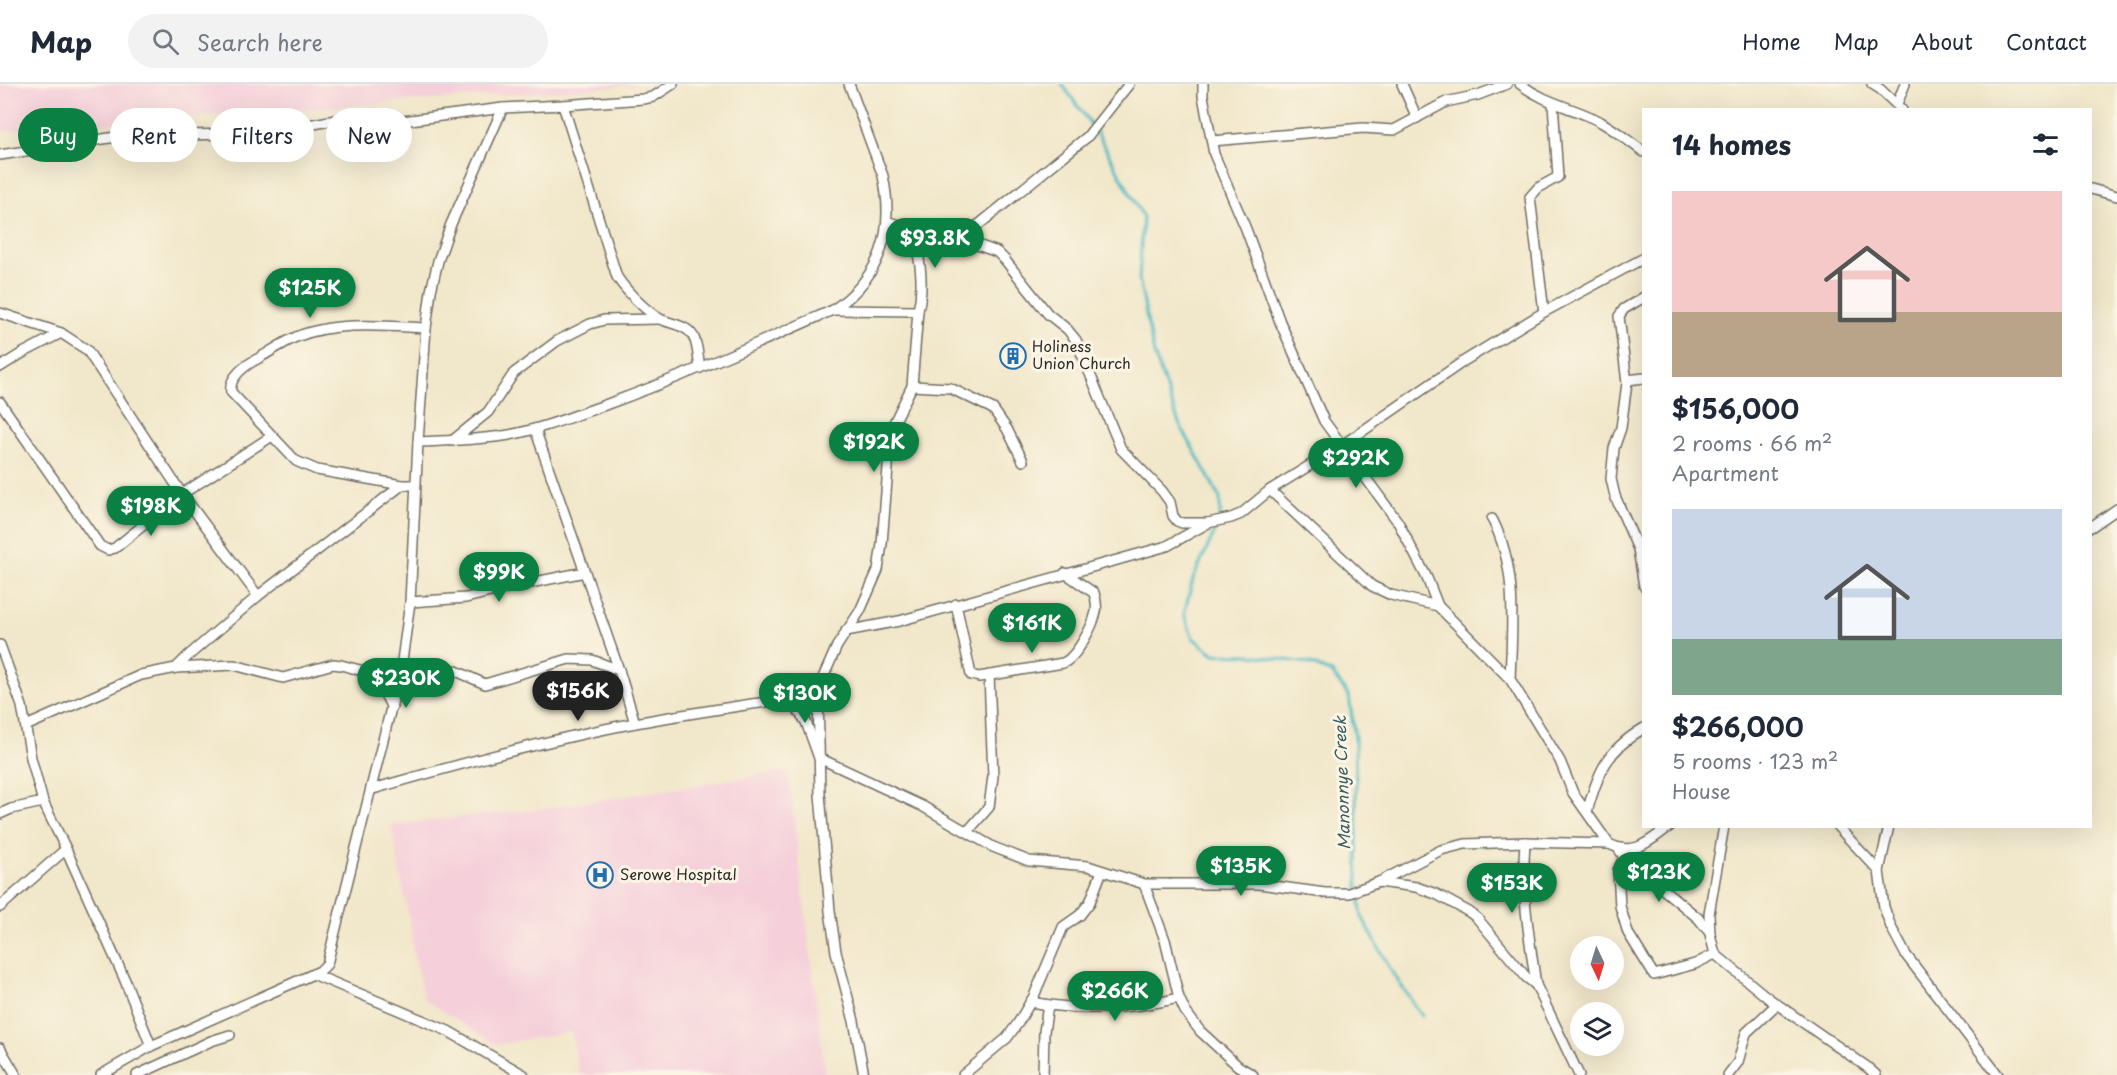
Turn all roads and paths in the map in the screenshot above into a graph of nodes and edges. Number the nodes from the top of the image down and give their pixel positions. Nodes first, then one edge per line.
1 (673, 84) edge
2 (849, 84) edge
3 (1129, 84) edge
4 (1203, 84) edge
5 (1402, 84) edge
6 (1507, 84) edge
7 (1520, 84) edge
8 (1872, 84) edge
9 (1905, 84) edge
10 (1553, 103) junction
11 (563, 105) junction
12 (1899, 106) edge
13 (503, 108) junction
14 (1417, 118) junction
15 (1212, 141) junction
16 (1642, 151) edge
17 (0, 155) edge
18 (2092, 189) edge
19 (2117, 196) edge
20 (888, 222) junction
21 (912, 226) junction
22 (961, 238) junction
23 (1642, 259) edge
24 (1642, 298) edge
25 (833, 310) junction
26 (918, 310) junction
27 (1544, 312) junction
28 (0, 313) edge
29 (660, 319) junction
30 (426, 328) junction
31 (61, 333) junction
32 (0, 368) edge
33 (700, 368) junction
34 (1642, 378) edge
35 (1627, 380) junction
36 (912, 386) junction
37 (0, 402) edge
38 (535, 429) junction
39 (272, 436) junction
40 (452, 441) junction
41 (418, 442) junction
42 (1341, 446) junction
43 (1023, 461) dead end
44 (402, 485) junction
45 (415, 485) junction
46 (1270, 490) junction
47 (182, 494) junction
48 (2117, 509) edge
49 (1492, 519) dead end
50 (1208, 523) junction
51 (2092, 526) edge
52 (585, 572) junction
53 (1065, 573) junction
54 (1642, 574) edge
55 (258, 596) junction
56 (410, 602) junction
57 (956, 604) junction
58 (1438, 606) junction
59 (846, 632) junction
60 (0, 645) edge
61 (176, 668) junction
62 (401, 668) junction
63 (619, 670) junction
64 (989, 675) junction
65 (1510, 679) junction
66 (818, 689) junction
67 (791, 700) junction
68 (392, 708) junction
69 (635, 723) junction
70 (26, 726) junction
71 (1642, 729) edge
72 (819, 758) junction
73 (373, 789) junction
74 (43, 802) junction
75 (1587, 812) junction
76 (0, 814) edge
77 (1667, 828) edge
78 (1724, 828) edge
79 (1839, 828) edge
80 (1889, 828) edge
81 (968, 831) junction
82 (1525, 842) junction
83 (1613, 846) junction
84 (66, 849) junction
85 (1624, 857) junction
86 (1102, 871) junction
87 (1879, 871) junction
88 (1379, 882) junction
89 (1144, 884) junction
90 (0, 907) edge
91 (1710, 934) junction
92 (1715, 954) junction
93 (313, 974) junction
94 (1536, 985) junction
95 (1179, 998) junction
96 (1030, 1002) junction
97 (1048, 1005) junction
98 (1776, 1005) junction
99 (230, 1035) dead end
100 (151, 1046) junction
101 (0, 1048) edge
102 (16, 1075) edge
103 (101, 1075) edge
104 (137, 1075) edge
105 (524, 1075) edge
106 (864, 1075) edge
107 (963, 1075) edge
108 (1043, 1075) edge
109 (1253, 1075) edge
110 (1579, 1075) edge
111 (1728, 1075) edge
112 (1876, 1075) edge
113 (1998, 1075) edge

1 - 11 street
2 - 20 street
3 - 22 street
4 - 15 street
5 - 14 street
6 - 14 street
7 - 10 street
8 - 12 street
9 - 12 street
10 - 16 street
10 - 27 street
11 - 13 street
11 - 29 street
13 - 17 street
13 - 30 street
14 - 15 street
15 - 42 street
18 - 19 street
20 - 21 street
20 - 25 street
21 - 22 street
21 - 26 street
22 - 50 street
23 - 27 street
24 - 35 street
25 - 26 street
25 - 33 street
26 - 36 street
27 - 42 street
28 - 31 street
29 - 33 street
29 - 40 street
30 - 39 street
30 - 41 street
31 - 32 street
31 - 47 street
33 - 38 street
34 - 35 street
35 - 54 street
36 - 43 street
36 - 59 street
37 - 47 street
38 - 40 street
38 - 52 street
39 - 44 street
39 - 47 street
40 - 41 street
41 - 45 street
42 - 46 street
42 - 58 street
44 - 45 street
44 - 55 street
45 - 56 street
46 - 50 street
46 - 58 street
47 - 55 street
48 - 51 street
49 - 65 street
50 - 53 street
52 - 56 street
52 - 63 street
53 - 57 street
53 - 64 street
55 - 61 street
56 - 62 street
57 - 59 street
57 - 64 street
58 - 65 street
59 - 66 street
60 - 70 street
61 - 68 street
61 - 70 street
62 - 63 street
62 - 68 street
63 - 69 street
64 - 81 street
65 - 75 street
66 - 67 street
66 - 72 street
67 - 69 street
67 - 72 street
68 - 73 street
69 - 73 street
70 - 74 street
71 - 75 street
72 - 81 street
72 - 106 street
73 - 93 street
74 - 76 street
74 - 84 street
75 - 83 street
77 - 83 street
78 - 91 street
79 - 87 street
80 - 87 street
81 - 86 street
82 - 83 street
82 - 88 street
82 - 94 street
83 - 85 street
84 - 90 street
84 - 100 street
85 - 91 street
85 - 92 street
86 - 89 street
86 - 96 street
87 - 113 street
88 - 89 street
88 - 94 street
89 - 95 street
91 - 92 street
92 - 98 street
93 - 100 street
93 - 105 street
94 - 110 street
95 - 97 street
95 - 109 street
96 - 97 street
96 - 107 street
97 - 108 street
98 - 111 street
98 - 112 street
99 - 104 street
100 - 103 street
101 - 102 street

